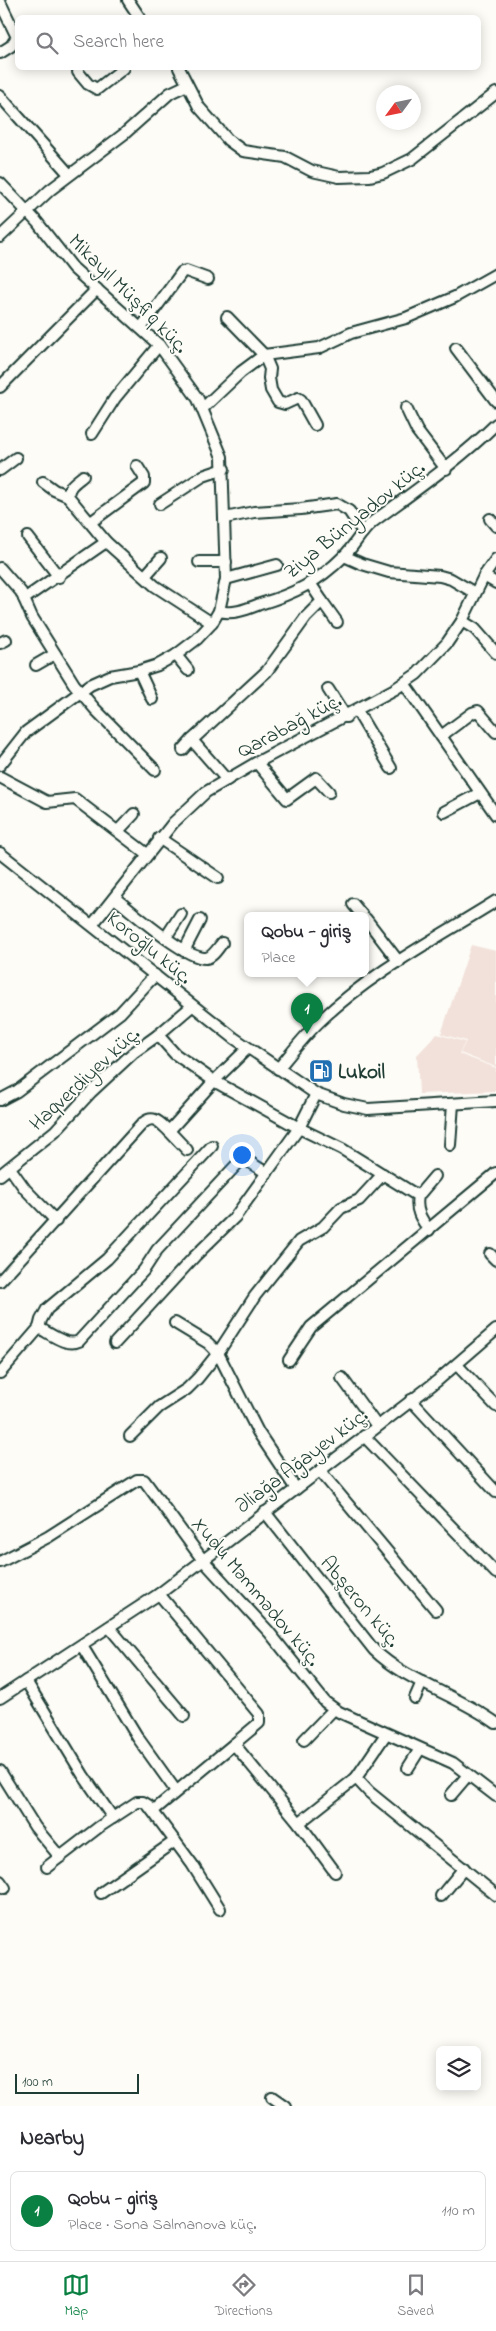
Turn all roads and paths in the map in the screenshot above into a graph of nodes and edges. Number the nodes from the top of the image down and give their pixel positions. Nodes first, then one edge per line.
1 (128, 0) edge
2 (0, 2) edge
3 (138, 15) edge
4 (15, 33) edge
5 (15, 40) edge
6 (0, 53) edge
7 (121, 70) edge
8 (180, 70) edge
9 (78, 72) dead end
10 (187, 85) junction
11 (496, 93) edge
12 (0, 96) edge
13 (69, 174) junction
14 (0, 183) edge
15 (27, 211) junction
16 (0, 237) edge
17 (495, 276) edge
18 (208, 280) dead end
19 (97, 289) junction
20 (227, 317) dead end
21 (141, 328) junction
22 (158, 345) junction
23 (456, 348) dead end
24 (264, 355) junction
25 (0, 387) edge
26 (496, 401) edge
27 (203, 408) junction
28 (406, 408) dead end
29 (496, 424) edge
30 (315, 425) dead end
31 (92, 434) dead end
32 (16, 458) dead end
33 (137, 466) dead end
34 (224, 469) junction
35 (446, 469) junction
36 (0, 470) edge
37 (83, 476) dead end
38 (43, 482) dead end
39 (68, 496) junction
40 (160, 504) dead end
41 (225, 518) junction
42 (91, 522) junction
43 (363, 532) junction
44 (28, 536) dead end
45 (106, 542) junction
46 (344, 556) junction
47 (161, 558) dead end
48 (496, 558) edge
49 (198, 562) dead end
50 (226, 562) junction
51 (277, 565) dead end
52 (0, 568) edge
53 (145, 576) junction
54 (484, 576) junction
55 (58, 577) junction
56 (226, 579) junction
57 (310, 583) junction
58 (496, 583) edge
59 (475, 593) junction
60 (24, 599) junction
61 (322, 601) junction
62 (219, 611) junction
63 (462, 621) junction
64 (337, 622) dead end
65 (212, 623) junction
66 (496, 653) edge
67 (55, 654) junction
68 (176, 655) junction
69 (36, 665) dead end
70 (188, 670) dead end
71 (139, 671) junction
72 (404, 683) junction
73 (328, 689) dead end
74 (80, 692) junction
75 (152, 699) dead end
76 (357, 710) junction
77 (346, 717) junction
78 (496, 732) edge
79 (441, 736) junction
80 (192, 740) junction
81 (183, 750) dead end
82 (257, 763) junction
83 (0, 765) edge
84 (391, 768) dead end
85 (155, 770) dead end
86 (0, 777) edge
87 (226, 780) junction
88 (329, 792) dead end
89 (480, 793) junction
90 (444, 812) dead end
91 (134, 814) dead end
92 (496, 815) edge
93 (118, 831) junction
94 (159, 838) junction
95 (0, 853) edge
96 (147, 854) junction
97 (218, 878) dead end
98 (115, 898) junction
99 (496, 901) edge
100 (354, 904) dead end
101 (360, 912) edge
102 (181, 914) dead end
103 (200, 920) dead end
104 (92, 924) junction
105 (369, 924) edge
106 (166, 937) junction
107 (222, 942) dead end
108 (184, 951) junction
109 (399, 962) junction
110 (155, 975) junction
111 (192, 1006) junction
112 (158, 1035) junction
113 (248, 1048) junction
114 (278, 1069) junction
115 (214, 1081) junction
116 (316, 1094) junction
117 (0, 1100) edge
118 (496, 1101) edge
119 (453, 1104) junction
120 (299, 1128) junction
121 (169, 1131) junction
122 (450, 1145) dead end
123 (212, 1146) dead end
124 (186, 1150) dead end
125 (10, 1168) junction
126 (267, 1173) junction
127 (496, 1173) edge
128 (383, 1174) junction
129 (0, 1175) edge
130 (435, 1176) dead end
131 (418, 1196) junction
132 (56, 1221) junction
133 (429, 1230) junction
134 (0, 1281) edge
135 (175, 1323) dead end
136 (40, 1328) junction
137 (496, 1330) edge
138 (115, 1342) dead end
139 (218, 1353) junction
140 (289, 1360) dead end
141 (457, 1365) junction
142 (0, 1373) edge
143 (342, 1378) dead end
144 (411, 1400) junction
145 (496, 1406) edge
146 (377, 1426) junction
147 (130, 1436) dead end
148 (364, 1436) junction
149 (320, 1471) junction
150 (296, 1489) junction
151 (496, 1492) edge
152 (265, 1512) junction
153 (202, 1559) junction
154 (0, 1562) edge
155 (496, 1573) edge
156 (159, 1594) junction
157 (436, 1610) dead end
158 (109, 1627) junction
159 (82, 1646) junction
160 (26, 1681) junction
161 (422, 1682) junction
162 (0, 1698) edge
163 (415, 1698) dead end
164 (334, 1709) junction
165 (184, 1716) dead end
166 (496, 1723) edge
167 (386, 1734) junction
168 (304, 1740) dead end
169 (234, 1744) junction
170 (420, 1749) junction
171 (408, 1768) dead end
172 (0, 1771) edge
173 (468, 1775) junction
174 (356, 1778) junction
175 (176, 1791) junction
176 (450, 1796) dead end
177 (496, 1796) edge
178 (153, 1811) junction
179 (113, 1818) junction
180 (300, 1823) junction
181 (175, 1841) junction
182 (60, 1857) junction
183 (47, 1867) dead end
184 (464, 1868) junction
185 (335, 1872) dead end
186 (101, 1892) dead end
187 (496, 1895) edge
188 (441, 1896) dead end
189 (220, 1909) dead end
190 (272, 2097) dead end
191 (285, 2106) edge

1 - 3 street
2 - 4 street
5 - 6 street
7 - 9 street
8 - 10 street
10 - 11 street
10 - 13 street
12 - 13 street
13 - 15 street
14 - 15 street, Mikayıl Müşfiq küç.
15 - 16 street
15 - 19 street, Mikayıl Müşfiq küç.
17 - 24 street
18 - 21 street
19 - 21 street, Mikayıl Müşfiq küç.
19 - 25 street
20 - 24 street
21 - 22 street, Mikayıl Müşfiq küç.
22 - 27 street, Mikayıl Müşfiq küç.
22 - 31 street
23 - 26 street
24 - 27 street
24 - 30 street
27 - 34 street, Mikayıl Müşfiq küç.
28 - 35 street
29 - 35 street, Ziya Bünyadov küç.
32 - 36 street
33 - 42 street
34 - 40 street
34 - 41 street, Mikayıl Müşfiq küç.
35 - 43 street, Ziya Bünyadov küç.
37 - 39 street
38 - 39 street
39 - 42 street
41 - 43 street
41 - 50 street, Mikayıl Müşfiq küç.
42 - 45 street
43 - 46 street, Ziya Bünyadov küç.
44 - 55 street
45 - 53 street
45 - 55 street
46 - 57 street, Ziya Bünyadov küç.
46 - 59 street
47 - 53 street
48 - 54 street, Qarabağ küç.
49 - 50 street
50 - 56 street, Mikayıl Müşfiq küç.
51 - 56 street
52 - 60 street
53 - 65 street
54 - 58 street
54 - 59 street, Qarabağ küç.
55 - 60 street
56 - 62 street, Mikayıl Müşfiq küç.
57 - 61 street
57 - 62 street, Ziya Bünyadov küç.
59 - 63 street, Qarabağ küç.
60 - 67 street
61 - 64 street
61 - 80 street
62 - 65 street, Mikayıl Müşfiq küç.
63 - 66 street
63 - 72 street, Qarabağ küç.
65 - 68 street, Mikayıl Müşfiq küç.
67 - 69 street
67 - 74 street
68 - 70 street
68 - 71 street, Mikayıl Müşfiq küç.
71 - 74 street, Mikayıl Müşfiq küç.
71 - 75 street
72 - 76 street, Qarabağ küç.
72 - 79 street
73 - 77 street
74 - 83 street, Mikayıl Müşfiq küç.
74 - 85 street
76 - 77 street, Qarabağ küç.
76 - 84 street
77 - 82 street, Qarabağ küç.
78 - 79 street
79 - 89 street
80 - 81 street
80 - 87 street
82 - 87 street, Qarabağ küç.
82 - 88 street
86 - 93 street
87 - 94 street, Qarabağ küç.
89 - 90 street
89 - 92 street
91 - 93 street
93 - 96 street
94 - 96 street, Qarabağ küç.
94 - 97 street
95 - 104 street, Koroğlu küç.
96 - 98 street, Qarabağ küç.
98 - 104 street, Qarabağ küç.
98 - 106 street
99 - 109 street
100 - 101 street
102 - 106 street
103 - 108 street
104 - 110 street, Koroğlu küç.
105 - 109 street
106 - 108 street
107 - 108 street
109 - 114 street
110 - 111 street, Koroğlu küç.
110 - 117 street
111 - 112 street, Haqverdiyev küç.
111 - 113 street, Koroğlu küç.
112 - 115 street
112 - 125 street, Haqverdiyev küç.
113 - 114 street, Koroğlu küç.
113 - 115 street
114 - 116 street, Koroğlu küç.
115 - 120 street
115 - 121 street
116 - 119 street, Koroğlu küç.
116 - 120 street
118 - 119 street, Koroğlu küç.
119 - 122 street
120 - 126 street
120 - 128 street
121 - 124 street
121 - 132 street
123 - 136 street
125 - 129 street, Haqverdiyev küç.
125 - 132 street
126 - 136 street
126 - 138 street
127 - 133 street
128 - 131 street
128 - 139 street
130 - 131 street
131 - 133 street
132 - 134 street
133 - 140 street
135 - 139 street
136 - 142 street
137 - 141 street, Əliağa Ağayev küç.
139 - 147 street
139 - 150 street
141 - 144 street, Əliağa Ağayev küç.
141 - 145 street
143 - 146 street
144 - 146 street, Əliağa Ağayev küç.
144 - 151 street
146 - 148 street, Əliağa Ağayev küç.
148 - 149 street, Əliağa Ağayev küç.
148 - 155 street
149 - 150 street, Əliağa Ağayev küç.
149 - 157 street
150 - 152 street, Əliağa Ağayev küç.
152 - 153 street, Əliağa Ağayev küç.
152 - 161 street, Abşeron küç.
153 - 154 street, Xudu Məmmədov küç.
153 - 156 street, Əliağa Ağayev küç.
153 - 164 street, Xudu Məmmədov küç.
156 - 158 street, Əliağa Ağayev küç.
156 - 169 street
158 - 159 street, Əliağa Ağayev küç.
158 - 165 street
159 - 160 street, Əliağa Ağayev küç.
159 - 175 street
160 - 162 street, Əliağa Ağayev küç.
160 - 179 street
161 - 163 street
161 - 166 street, Abşeron küç.
164 - 167 street, Xudu Məmmədov küç.
164 - 168 street
167 - 170 street, Xudu Məmmədov küç.
167 - 174 street
169 - 175 street
169 - 180 street
170 - 171 street
170 - 173 street, Xudu Məmmədov küç.
172 - 182 street
173 - 176 street
173 - 177 street, Xudu Məmmədov küç.
174 - 180 street
174 - 184 street
175 - 178 street
178 - 179 street
178 - 181 street
179 - 182 street
180 - 185 street
181 - 186 street
181 - 189 street
182 - 183 street
184 - 187 street
184 - 188 street
190 - 191 street

